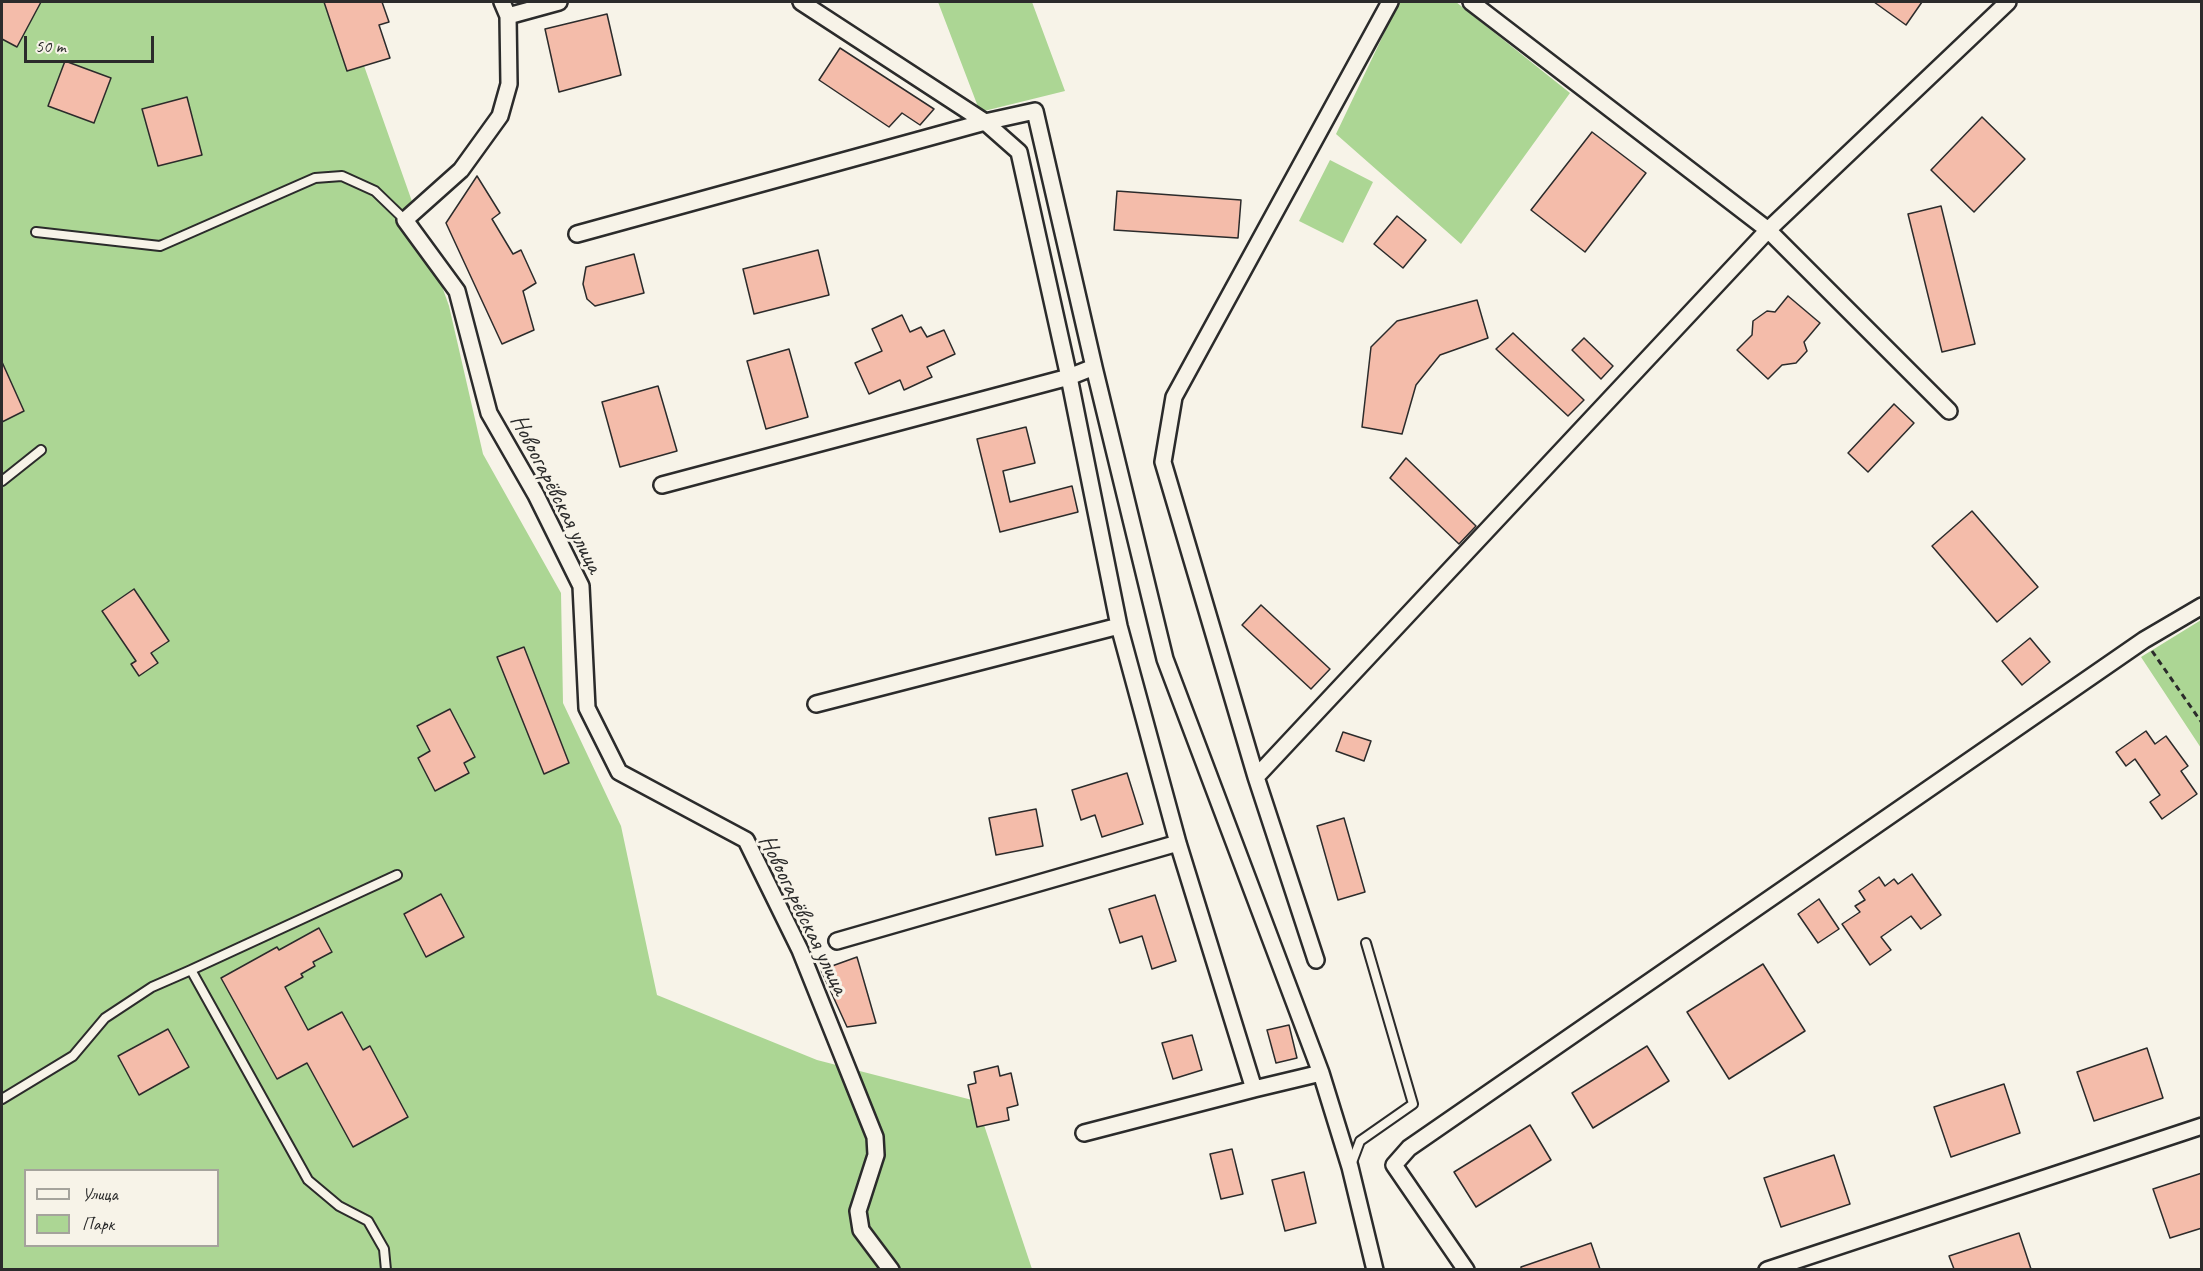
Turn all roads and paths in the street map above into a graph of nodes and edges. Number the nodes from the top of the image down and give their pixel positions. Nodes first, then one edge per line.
1 (502, 2) edge
2 (559, 2) edge
3 (801, 2) edge
4 (1390, 2) edge
5 (1471, 2) edge
6 (2008, 2) edge
7 (508, 16) junction
8 (984, 122) junction
9 (405, 220) junction
10 (1768, 230) junction
11 (36, 232) dead end
12 (577, 234) dead end
13 (1094, 367) junction
14 (1069, 377) junction
15 (1949, 411) dead end
16 (41, 450) dead end
17 (2, 481) edge
18 (662, 485) dead end
19 (2202, 606) edge
20 (1119, 626) junction
21 (2144, 640) junction
22 (816, 704) dead end
23 (2202, 723) edge
24 (1256, 777) junction
25 (1178, 843) junction
26 (397, 875) dead end
27 (837, 941) dead end
28 (1366, 943) dead end
29 (1316, 960) dead end
30 (192, 970) junction
31 (1321, 1072) junction
32 (1254, 1089) junction
33 (2, 1099) edge
34 (2202, 1126) edge
35 (1084, 1133) dead end
36 (1350, 1167) junction
37 (387, 1269) edge
38 (891, 1269) edge
39 (1375, 1269) edge
40 (1466, 1269) edge
41 (1767, 1269) edge

1 - 7 street
2 - 7 street
3 - 8 street
4 - 24 street
5 - 10 street
6 - 10 street
7 - 9 street
8 - 12 street
8 - 13 street
8 - 14 street
9 - 11 lane
9 - 38 street, Новоогарёвская улица
10 - 15 street
10 - 24 street
13 - 14 street
13 - 31 street
14 - 18 street
14 - 20 street
16 - 17 lane
19 - 21 street
20 - 22 street
20 - 25 street
21 - 23 path
21 - 40 street
24 - 29 street
25 - 27 street
25 - 32 street
26 - 30 lane
28 - 36 lane
30 - 33 lane
30 - 37 lane
31 - 32 street
31 - 36 street
32 - 35 street
34 - 41 street
36 - 39 street

